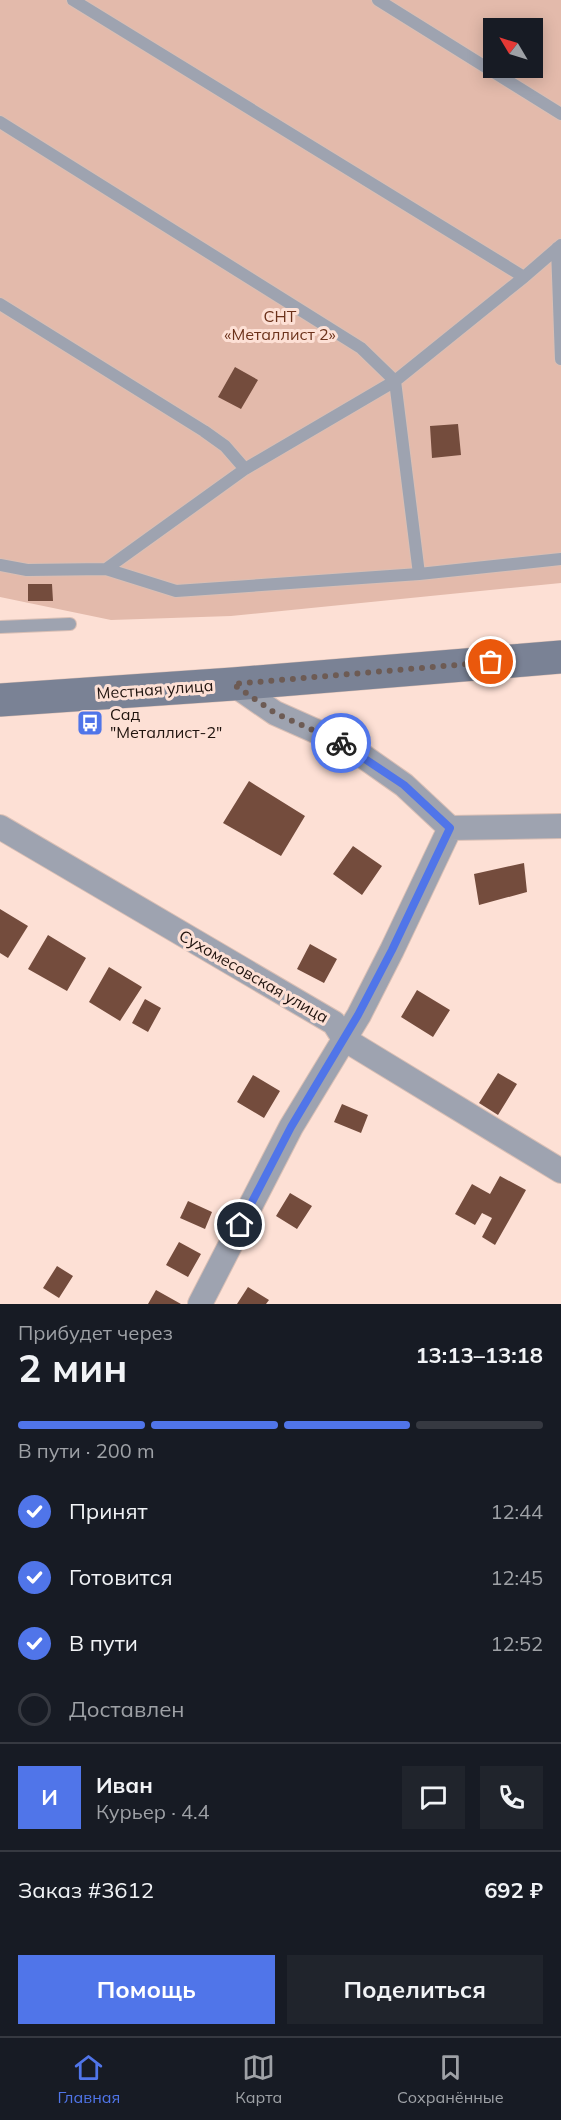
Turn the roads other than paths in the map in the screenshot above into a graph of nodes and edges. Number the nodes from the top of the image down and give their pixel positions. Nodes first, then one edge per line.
1 (73, 0) edge
2 (378, 0) edge
3 (561, 114) edge
4 (0, 122) edge
5 (559, 247) edge
6 (524, 277) junction
7 (0, 304) edge
8 (561, 359) edge
9 (394, 381) junction
10 (245, 469) junction
11 (561, 560) edge
12 (0, 565) edge
13 (106, 569) junction
14 (419, 574) junction
15 (70, 624) dead end
16 (0, 627) edge
17 (561, 657) edge
18 (233, 684) junction
19 (0, 700) edge
20 (561, 826) edge
21 (0, 827) edge
22 (450, 828) junction
23 (344, 1040) junction
24 (561, 1171) edge
25 (200, 1304) edge

1 - 6 lane
2 - 3 lane
4 - 9 lane
5 - 6 lane
5 - 8 lane
6 - 9 lane
7 - 10 lane
9 - 10 lane
9 - 14 lane
10 - 13 lane
11 - 14 lane
12 - 13 lane
13 - 14 lane
15 - 16 lane
17 - 18 main road, Местная улица
18 - 19 main road, Местная улица
18 - 22 street
20 - 22 street
21 - 23 street, Сухомесовская улица
22 - 23 street
23 - 24 street, Сухомесовская улица
23 - 25 street

